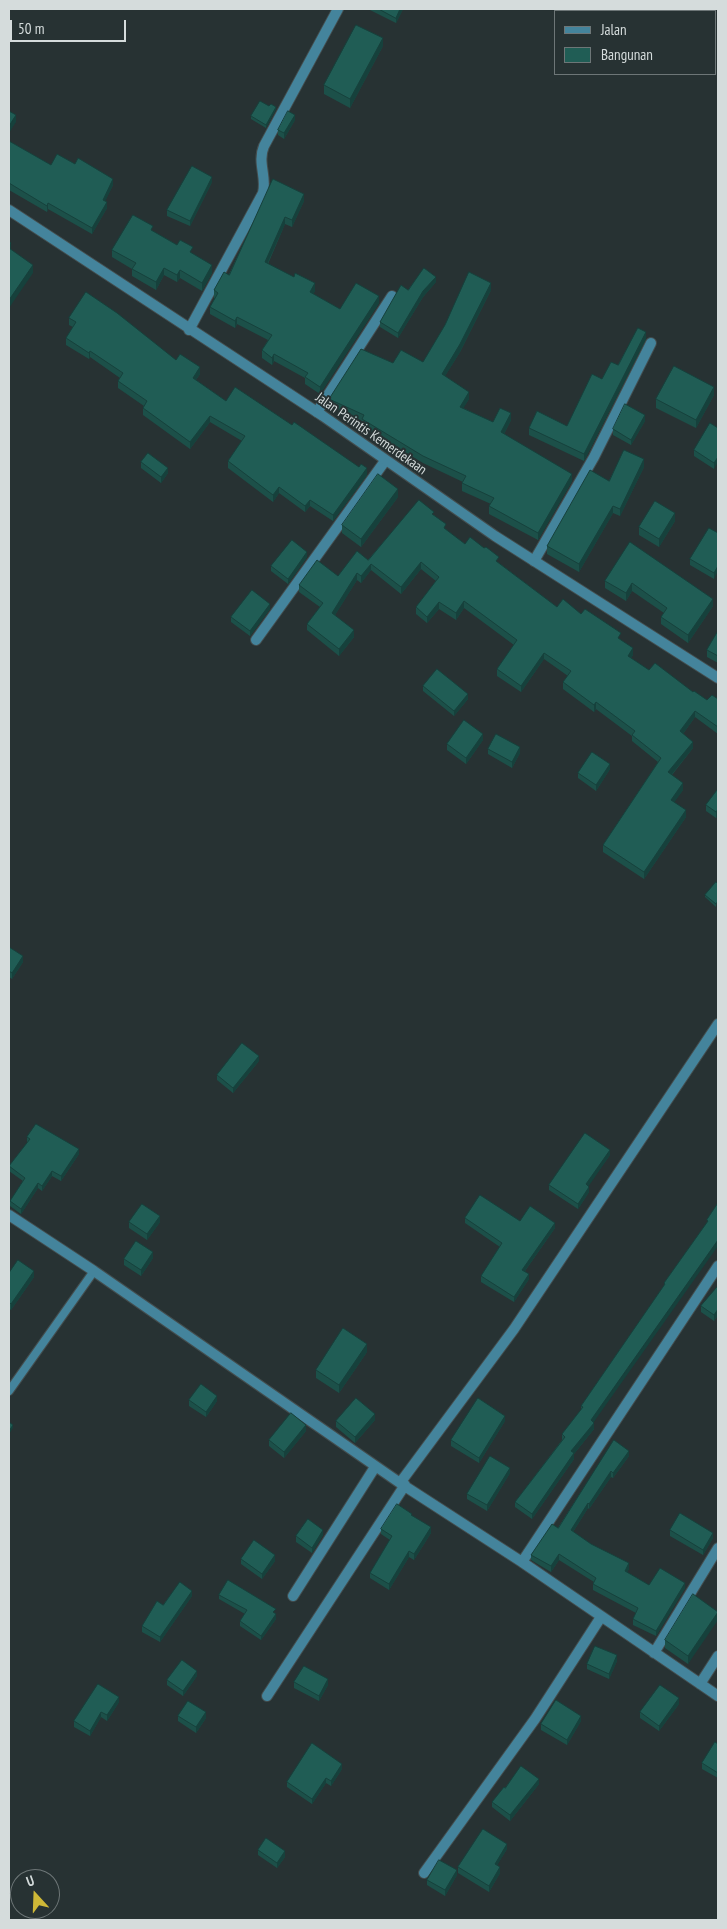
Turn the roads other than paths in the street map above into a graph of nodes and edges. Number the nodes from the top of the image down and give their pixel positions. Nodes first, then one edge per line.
1 (338, 9) edge
2 (9, 210) edge
3 (392, 296) edge
4 (189, 330) junction
5 (651, 343) dead end
6 (317, 412) junction
7 (386, 461) junction
8 (534, 561) junction
9 (256, 640) dead end
10 (718, 678) edge
11 (718, 1024) edge
12 (9, 1217) edge
13 (718, 1266) edge
14 (94, 1271) junction
15 (9, 1391) edge
16 (376, 1466) junction
17 (402, 1484) junction
18 (718, 1548) edge
19 (522, 1562) junction
20 (293, 1596) dead end
21 (601, 1617) junction
22 (654, 1653) junction
23 (718, 1656) edge
24 (700, 1684) junction
25 (267, 1696) dead end
26 (718, 1696) edge
27 (424, 1873) dead end

1 - 4 street
2 - 4 street, Jalan Perintis Kemerdekaan
3 - 6 street
4 - 6 street, Jalan Perintis Kemerdekaan
5 - 8 street
6 - 7 street, Jalan Perintis Kemerdekaan
7 - 8 street, Jalan Perintis Kemerdekaan
7 - 9 street
8 - 10 street, Jalan Perintis Kemerdekaan
11 - 17 street
12 - 14 street
13 - 19 street
14 - 15 lane
14 - 16 street
16 - 17 street
16 - 20 street
17 - 19 street
17 - 25 street
18 - 22 street
19 - 21 street
21 - 22 street
21 - 27 street
22 - 24 street
23 - 24 street
24 - 26 street

